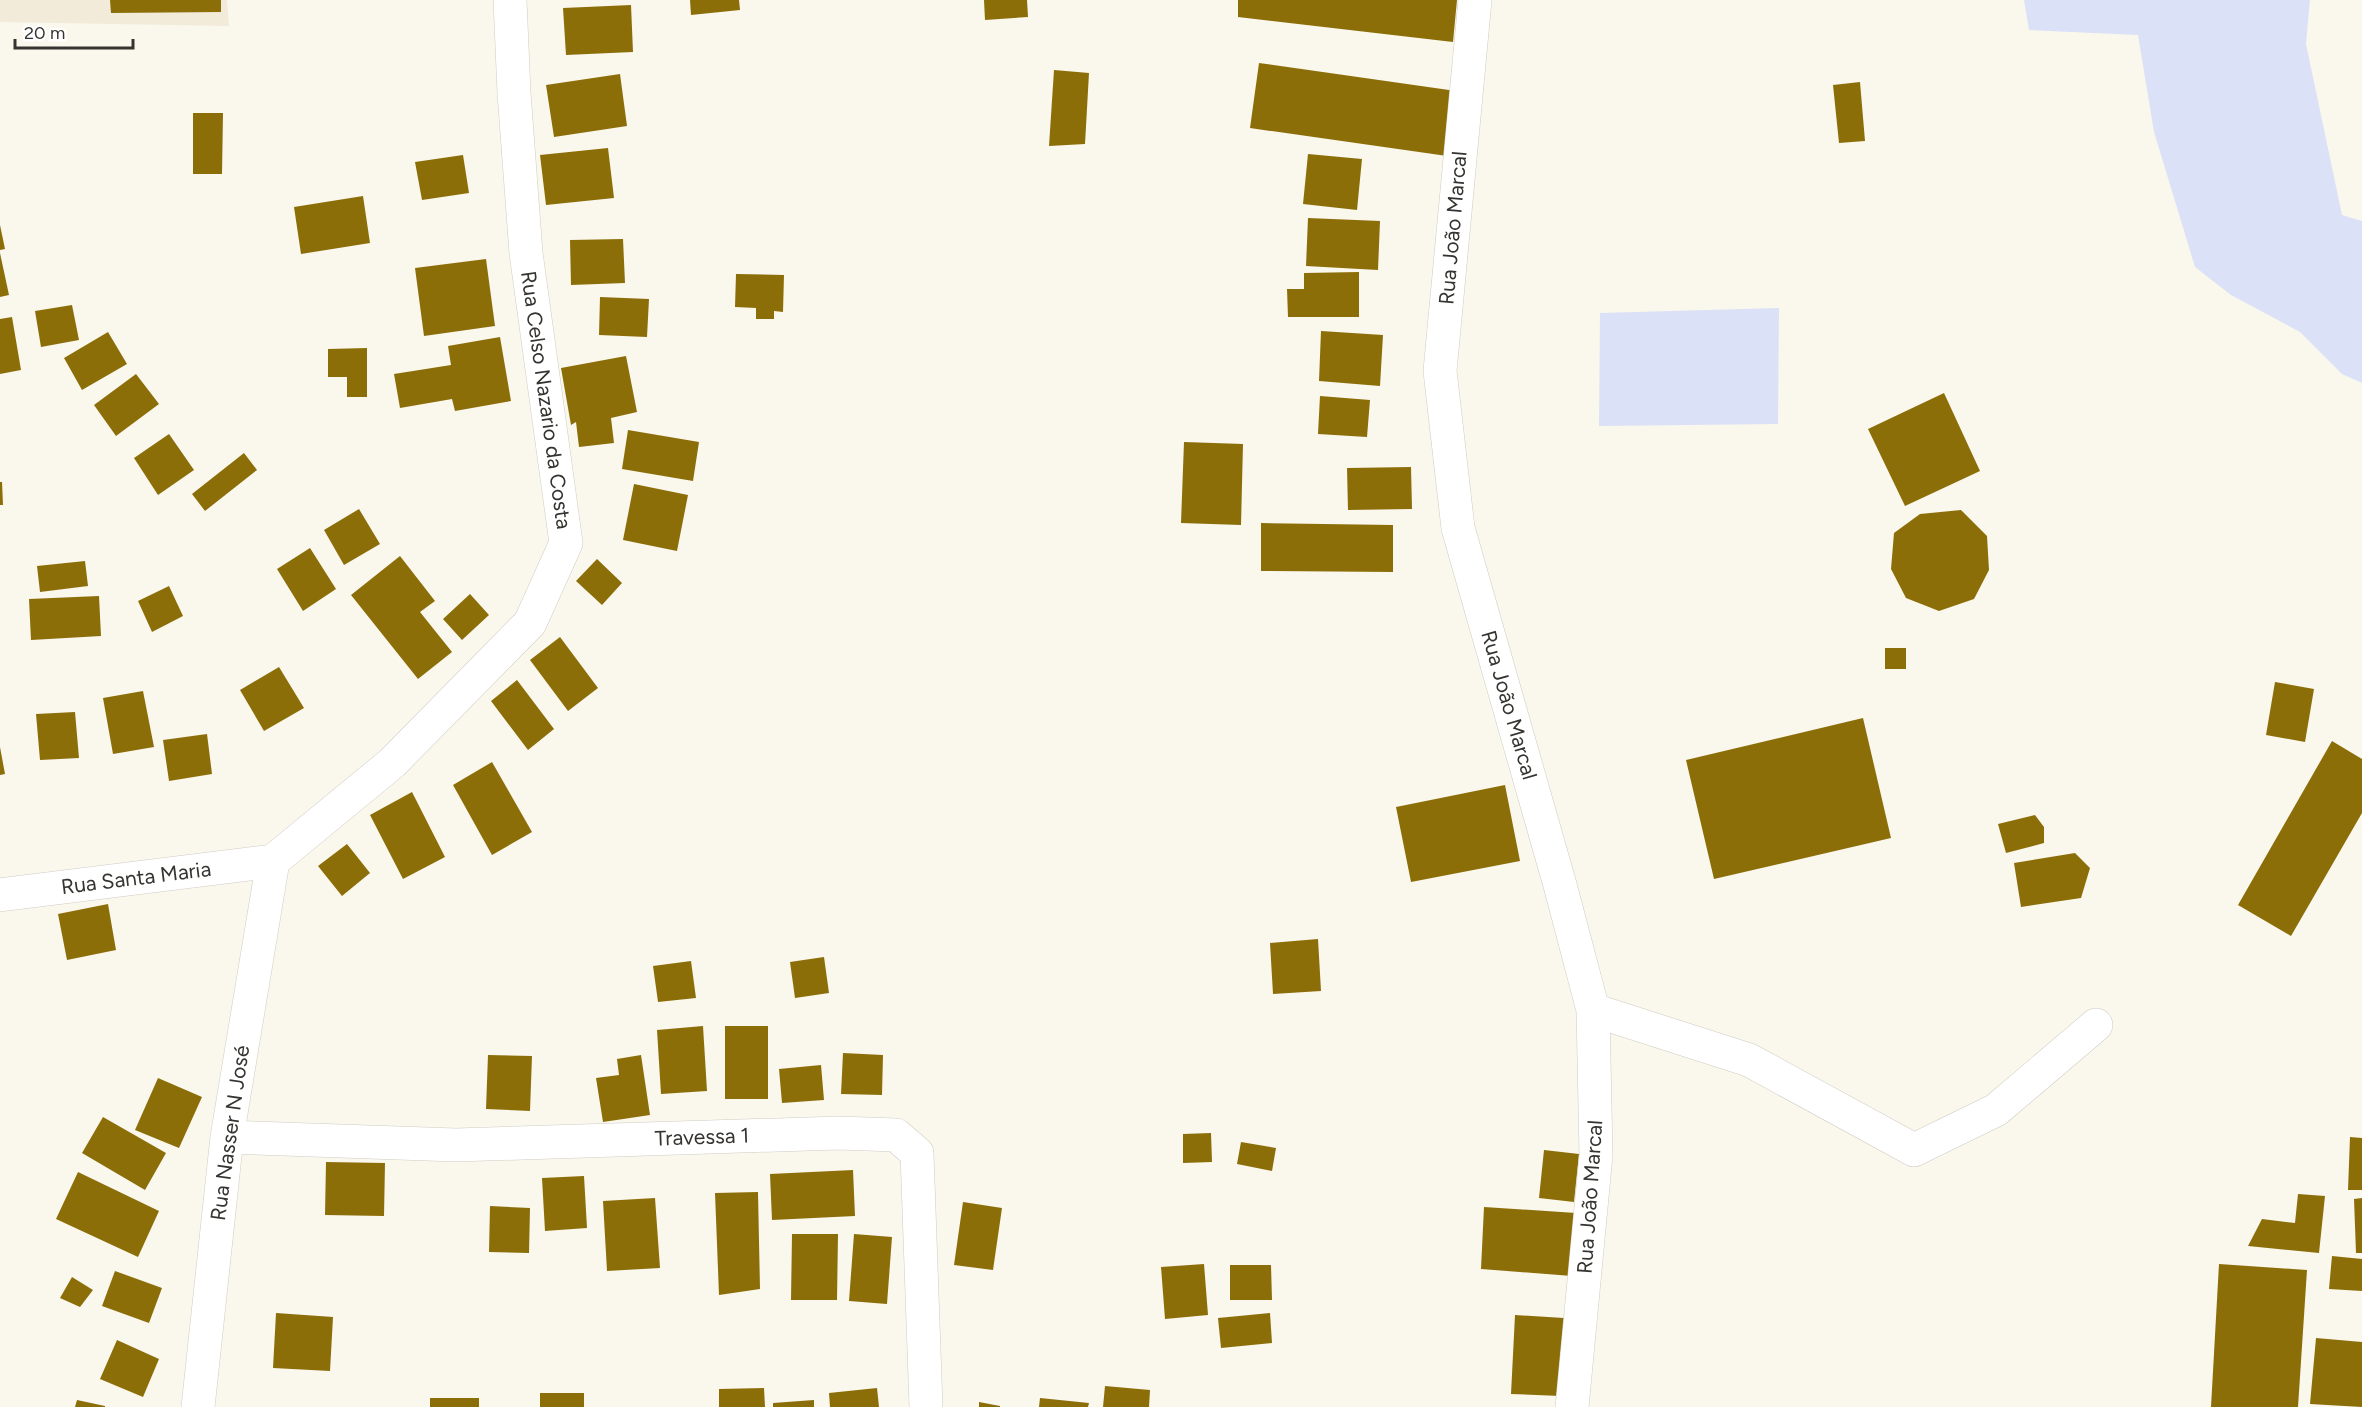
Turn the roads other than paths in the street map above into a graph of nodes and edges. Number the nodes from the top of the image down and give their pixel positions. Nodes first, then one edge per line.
1 (510, 0) edge
2 (1474, 0) edge
3 (273, 861) junction
4 (0, 895) edge
5 (1593, 1010) junction
6 (2096, 1025) dead end
7 (227, 1137) junction
8 (198, 1407) edge
9 (926, 1407) edge
10 (1572, 1407) edge

1 - 3 street, Rua Celso Nazario da Costa
2 - 5 street, Rua João Marcal
3 - 4 street, Rua Santa Maria
3 - 7 street, Rua Nasser N José
5 - 6 street
5 - 10 street, Rua João Marcal
7 - 8 street, Rua Nasser N José
7 - 9 street, Travessa 1

